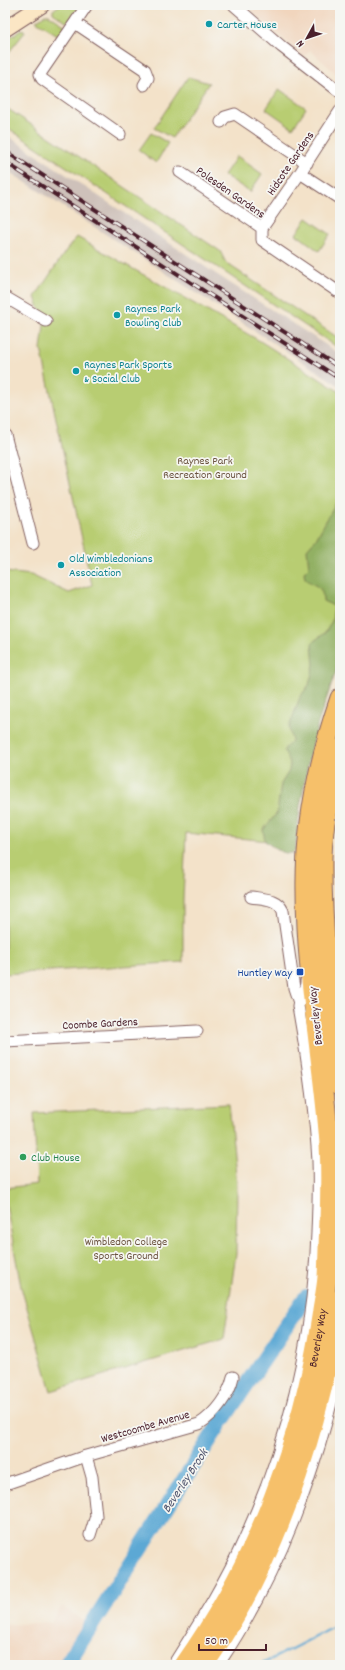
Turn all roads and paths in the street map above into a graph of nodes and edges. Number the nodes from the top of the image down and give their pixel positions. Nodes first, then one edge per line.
1 (42, 5) edge
2 (87, 5) edge
3 (234, 5) edge
4 (75, 23) junction
5 (5, 28) edge
6 (144, 85) dead end
7 (340, 92) edge
8 (340, 111) edge
9 (221, 122) dead end
10 (120, 134) dead end
11 (304, 168) junction
12 (180, 172) dead end
13 (340, 199) edge
14 (262, 228) junction
15 (337, 291) dead end
16 (6, 298) edge
17 (46, 321) dead end
18 (5, 435) edge
19 (33, 543) dead end
20 (340, 698) edge
21 (340, 749) edge
22 (251, 897) dead end
23 (310, 960) junction
24 (298, 1000) junction
25 (197, 1031) dead end
26 (337, 1034) edge
27 (5, 1041) edge
28 (340, 1085) edge
29 (340, 1299) edge
30 (340, 1364) edge
31 (233, 1376) dead end
32 (338, 1382) edge
33 (86, 1456) junction
34 (5, 1484) edge
35 (90, 1534) dead end
36 (173, 1665) edge
37 (184, 1665) edge
38 (204, 1665) edge
39 (218, 1665) edge

1 - 5 main road
2 - 4 street
3 - 7 street
4 - 6 street
4 - 10 street
8 - 11 street, Hidcote Gardens
9 - 11 street
11 - 13 street
11 - 14 street, Hidcote Gardens
12 - 14 street, Polesden Gardens
14 - 15 street, Polesden Gardens
16 - 17 street
18 - 19 street
20 - 23 highway, Beverley Way
21 - 26 highway, Beverley Way
22 - 24 street, Beverley Way
23 - 24 street, Beverley Way
23 - 37 highway, Beverley Way
24 - 36 street, Beverley Way
25 - 27 street, Coombe Gardens
26 - 28 highway, Beverley Way
29 - 38 highway, Beverley Way
30 - 32 street
31 - 33 street, Westcoombe Avenue
32 - 39 street
33 - 34 street, Westcoombe Avenue
33 - 35 street

